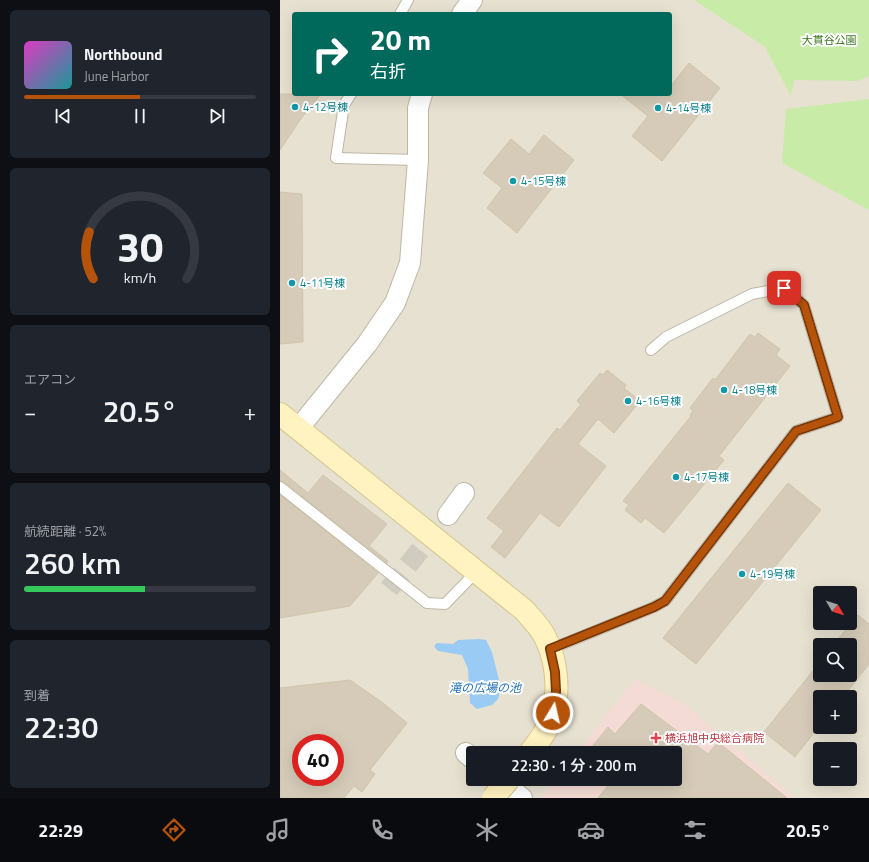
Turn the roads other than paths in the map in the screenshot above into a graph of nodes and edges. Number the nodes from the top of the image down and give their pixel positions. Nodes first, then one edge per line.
1 (408, 0) edge
2 (472, 0) edge
3 (401, 12) edge
4 (463, 12) edge
5 (350, 96) edge
6 (421, 96) edge
7 (418, 160) junction
8 (651, 350) dead end
9 (280, 414) edge
10 (298, 429) junction
11 (280, 487) edge
12 (464, 493) dead end
13 (448, 515) tunnel mouth
14 (476, 572) junction
15 (550, 649) junction
16 (535, 746) edge
17 (503, 786) edge
18 (507, 786) edge
19 (493, 798) edge
20 (522, 798) edge

1 - 3 lane
2 - 4 street
5 - 7 lane
6 - 7 street
7 - 10 street
8 - 15 lane
9 - 10 street
10 - 14 street
11 - 14 lane
12 - 13 street
14 - 15 street
15 - 16 street
17 - 19 street, bridge
18 - 20 street

